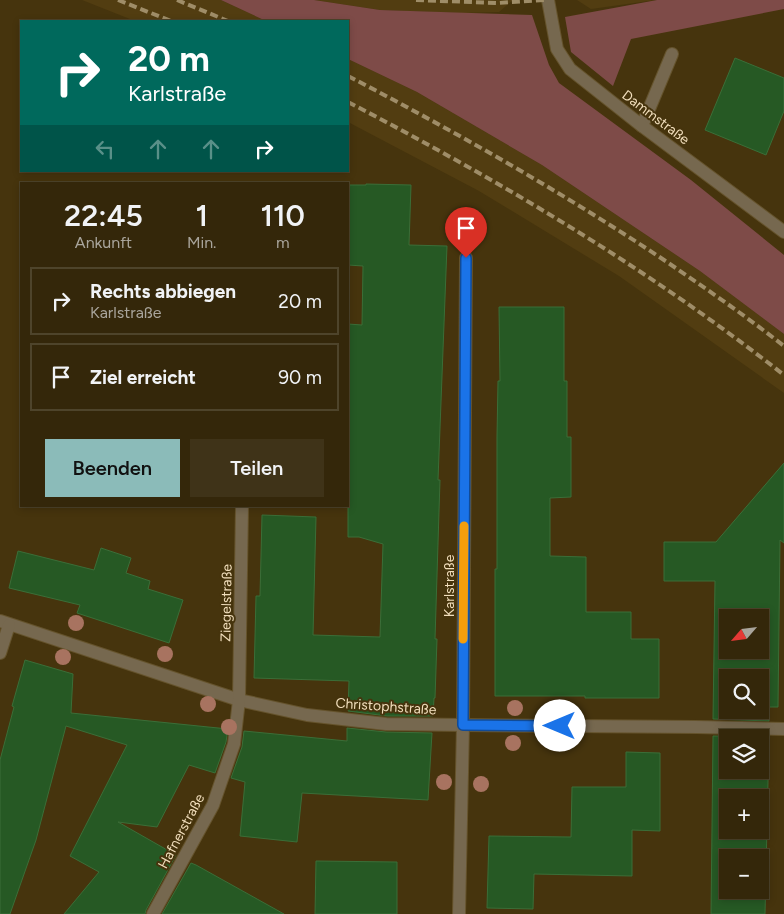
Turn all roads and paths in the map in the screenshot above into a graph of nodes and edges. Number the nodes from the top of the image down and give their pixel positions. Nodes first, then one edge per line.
1 (548, 0) edge
2 (672, 54) dead end
3 (642, 126) junction
4 (784, 232) edge
5 (466, 258) dead end
6 (242, 507) edge
7 (4, 623) edge
8 (0, 653) edge
9 (239, 700) junction
10 (463, 725) junction
11 (784, 729) edge
12 (153, 914) edge
13 (459, 914) edge

1 - 3 street, Dammstraße
2 - 3 street
3 - 4 street, Dammstraße
5 - 10 street, Karlstraße
6 - 9 street, Ziegelstraße
7 - 8 street
7 - 9 street, Christophstraße
9 - 10 street, Christophstraße
9 - 12 street, Hafnerstraße
10 - 11 street, Christophstraße
10 - 13 street, Karlstraße

